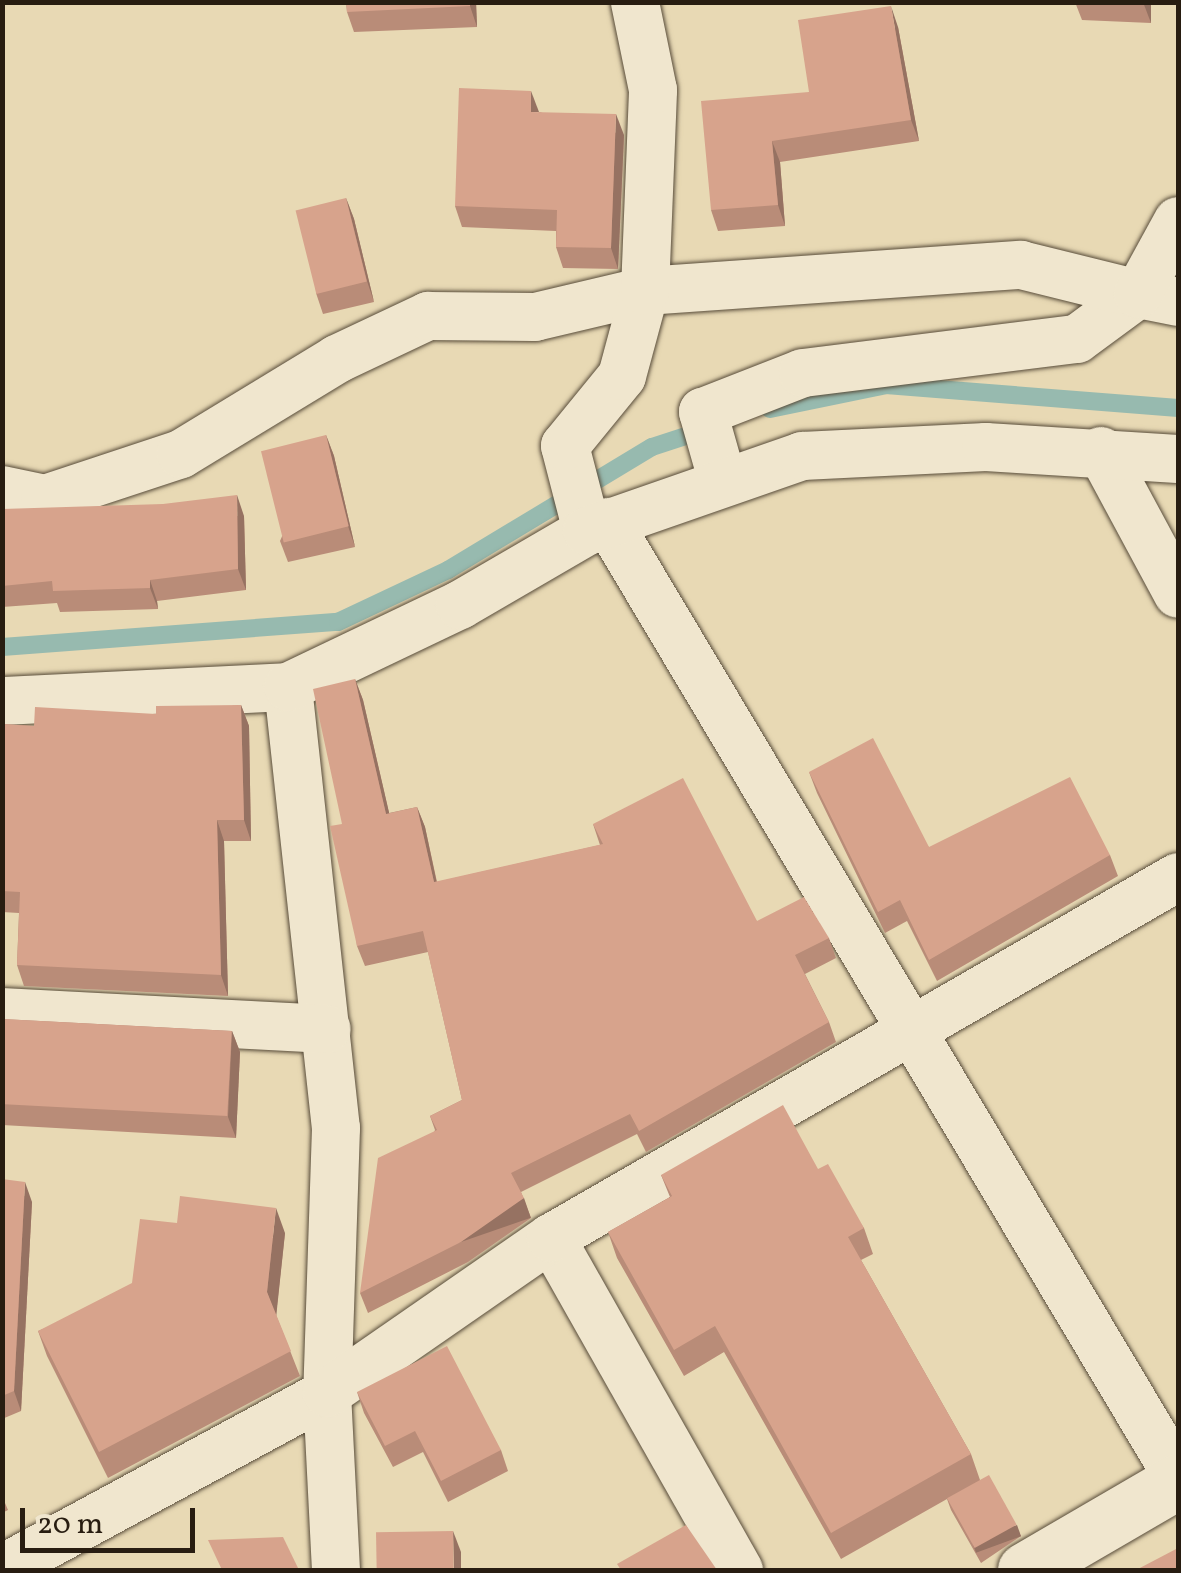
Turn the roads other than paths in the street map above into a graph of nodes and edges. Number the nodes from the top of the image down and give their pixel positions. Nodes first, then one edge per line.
1 (635, 2) edge
2 (1178, 221) edge
3 (646, 291) junction
4 (1158, 298) edge
5 (1101, 451) junction
6 (1178, 459) edge
7 (719, 468) junction
8 (2, 490) edge
9 (593, 525) junction
10 (1178, 594) edge
11 (288, 687) junction
12 (2, 701) edge
13 (1178, 877) edge
14 (2, 1012) edge
15 (327, 1028) junction
16 (911, 1028) junction
17 (551, 1238) junction
18 (327, 1393) junction
19 (1178, 1479) edge
20 (2, 1570) edge
21 (336, 1570) edge
22 (739, 1570) edge
23 (1024, 1570) edge

1 - 3 street
2 - 4 street
3 - 4 street
3 - 8 street
3 - 9 street
4 - 7 street
5 - 6 street
5 - 7 street
5 - 10 street
7 - 9 street
9 - 11 street
9 - 16 street
11 - 12 street
11 - 15 street
13 - 16 street
14 - 15 street
15 - 18 street
16 - 17 street
16 - 19 street
17 - 18 street
17 - 22 street
18 - 20 street
18 - 21 street
19 - 23 street

